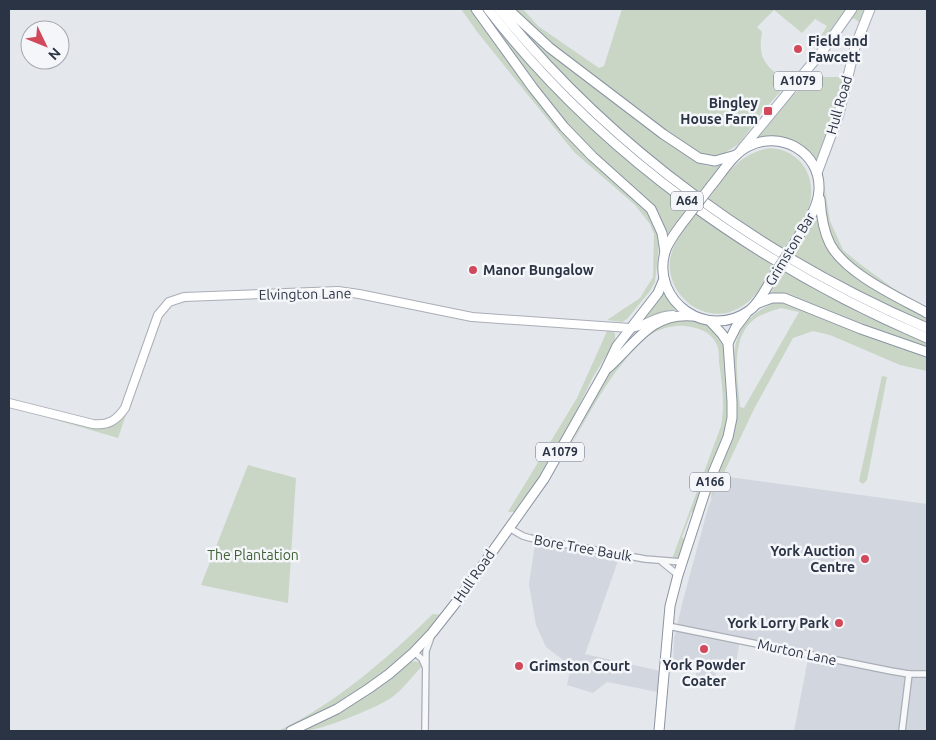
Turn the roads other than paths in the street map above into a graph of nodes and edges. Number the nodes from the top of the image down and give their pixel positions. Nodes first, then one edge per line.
1 (476, 9) edge
2 (488, 9) edge
3 (499, 9) edge
4 (508, 9) edge
5 (852, 9) edge
6 (870, 9) edge
7 (738, 153) junction
8 (817, 173) junction
9 (819, 190) junction
10 (665, 252) junction
11 (664, 279) junction
12 (756, 304) junction
13 (748, 311) junction
14 (927, 313) edge
15 (677, 316) junction
16 (696, 316) junction
17 (710, 320) junction
18 (630, 328) junction
19 (927, 328) edge
20 (927, 338) edge
21 (728, 343) junction
22 (927, 352) edge
23 (605, 371) junction
24 (9, 403) edge
25 (509, 528) junction
26 (660, 560) junction
27 (682, 562) junction
28 (678, 575) junction
29 (668, 626) junction
30 (432, 633) junction
31 (414, 652) junction
32 (425, 668) junction
33 (910, 674) junction
34 (927, 674) edge
35 (291, 731) edge
36 (425, 731) edge
37 (659, 731) edge
38 (902, 731) edge

1 - 10 main road
2 - 20 main road, A64
3 - 19 main road, A64
4 - 7 main road
5 - 7 main road, A1079
6 - 8 main road, Hull Road
7 - 8 main road, Grimston Bar
7 - 10 main road, Grimston Bar, bridge
8 - 9 main road, Grimston Bar
9 - 12 main road, Grimston Bar, bridge
9 - 14 main road
10 - 11 main road, Grimston Bar
11 - 16 main road, Grimston Bar
11 - 18 main road, Hull Road / A1079
12 - 13 main road, Grimston Bar
12 - 22 main road
13 - 17 main road, Grimston Bar
13 - 21 main road
15 - 16 main road, Hull Road / A1079
15 - 18 main road, Elvington Lane
15 - 23 main road, Hull Road / A1079
16 - 17 main road, Grimston Bar
17 - 21 main road
18 - 23 main road, Hull Road / A1079
18 - 24 main road, Elvington Lane
21 - 27 main road, A166
23 - 25 main road, Hull Road / A1079
25 - 26 street, Bore Tree Baulk
25 - 30 main road, Hull Road / A1079
26 - 27 street, Bore Tree Baulk
26 - 28 street
27 - 28 main road, A166
28 - 29 main road, A166
29 - 33 street, Murton Lane
29 - 37 main road, A166
30 - 31 main road, Hull Road / A1079
30 - 32 street
31 - 32 street
31 - 35 main road, Hull Road / A1079
32 - 36 street
33 - 34 street, Murton Lane
33 - 38 street

